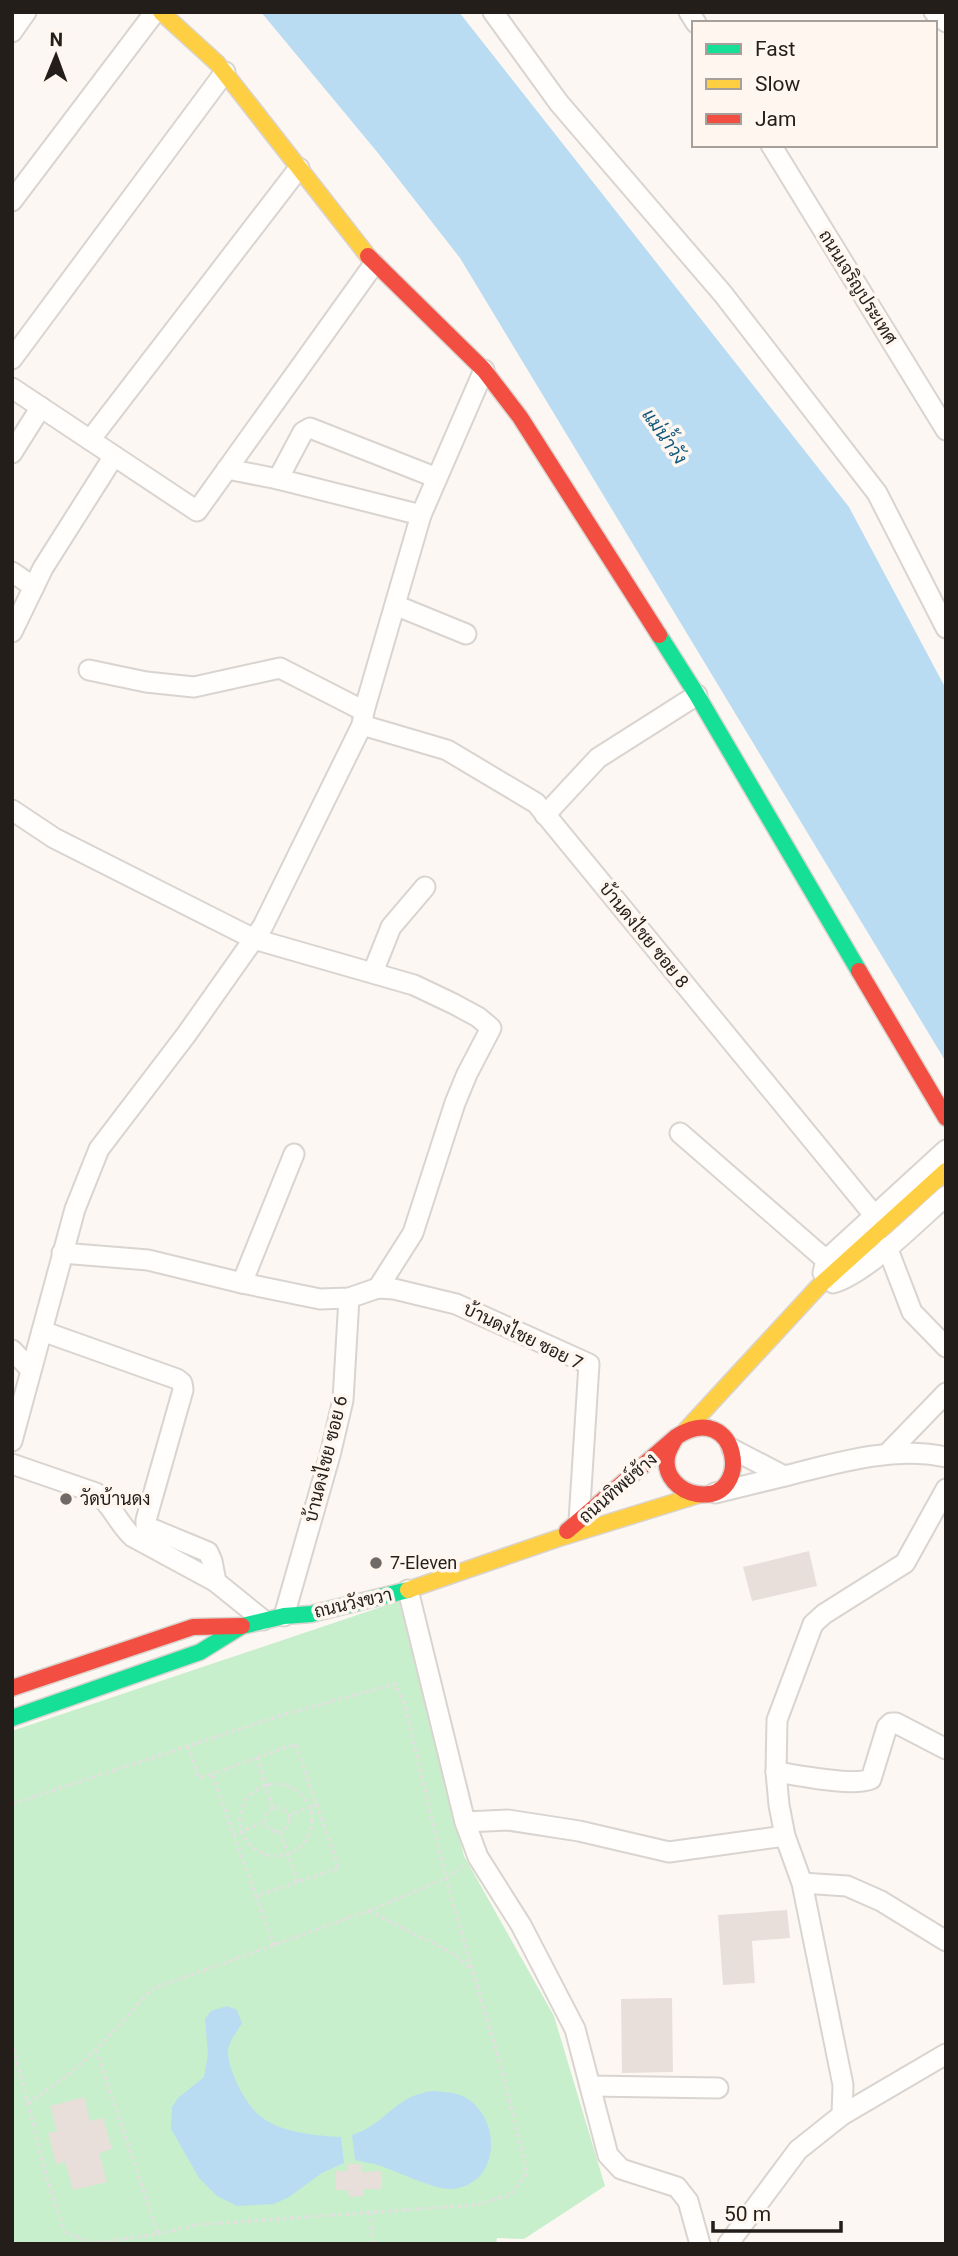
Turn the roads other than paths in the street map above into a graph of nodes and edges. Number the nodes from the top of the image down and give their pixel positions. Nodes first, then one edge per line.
1 (26, 12) edge
2 (155, 12) edge
3 (161, 12) edge
4 (493, 12) edge
5 (934, 12) edge
6 (946, 22) edge
7 (12, 32) edge
8 (225, 72) junction
9 (772, 147) edge
10 (299, 168) junction
11 (12, 201) edge
12 (374, 264) junction
13 (12, 359) edge
14 (484, 370) junction
15 (12, 388) edge
16 (41, 407) junction
17 (946, 430) edge
18 (90, 440) junction
19 (12, 453) edge
20 (114, 456) junction
21 (227, 469) junction
22 (437, 478) junction
23 (278, 479) junction
24 (421, 515) junction
25 (12, 572) edge
26 (34, 587) junction
27 (395, 605) junction
28 (946, 628) edge
29 (12, 632) edge
30 (466, 634) dead end
31 (89, 670) dead end
32 (697, 695) junction
33 (363, 718) junction
34 (12, 810) edge
35 (545, 816) junction
36 (425, 887) dead end
37 (254, 939) junction
38 (373, 972) junction
39 (946, 1118) edge
40 (680, 1133) dead end
41 (946, 1150) edge
42 (294, 1154) dead end
43 (946, 1171) edge
44 (946, 1196) edge
45 (882, 1230) junction
46 (62, 1253) junction
47 (826, 1260) junction
48 (242, 1283) junction
49 (818, 1287) junction
50 (378, 1288) junction
51 (349, 1298) junction
52 (41, 1331) junction
53 (946, 1347) edge
54 (12, 1350) edge
55 (31, 1370) junction
56 (740, 1371) junction
57 (946, 1393) edge
58 (726, 1428) junction
59 (681, 1434) junction
60 (12, 1441) edge
61 (887, 1454) junction
62 (946, 1457) edge
63 (12, 1464) edge
64 (784, 1476) junction
65 (946, 1489) edge
66 (706, 1494) junction
67 (579, 1521) junction
68 (559, 1538) junction
69 (216, 1581) junction
70 (408, 1590) junction
71 (284, 1616) junction
72 (263, 1620) junction
73 (242, 1626) junction
74 (12, 1688) edge
75 (12, 1718) edge
76 (946, 1749) edge
77 (776, 1772) junction
78 (465, 1822) junction
79 (785, 1836) junction
80 (802, 1883) junction
81 (946, 1941) edge
82 (946, 2054) edge
83 (590, 2086) junction
84 (718, 2088) dead end
85 (842, 2115) junction
86 (700, 2244) edge
87 (728, 2244) edge

1 - 7 street
2 - 11 street
3 - 8 street
4 - 28 street
5 - 6 street
8 - 10 street
8 - 13 street
9 - 17 street, ถนนเจริญประเทศ
10 - 12 street
10 - 18 street
12 - 14 street
12 - 21 street
14 - 22 street
14 - 32 street
15 - 16 street
16 - 18 street
16 - 19 street
18 - 20 street
20 - 21 street
20 - 26 street
21 - 23 street
22 - 23 street
22 - 24 street
23 - 24 street
24 - 27 street
25 - 26 street
26 - 29 street
27 - 30 street
27 - 33 street
31 - 33 street, บ้านดงไชย ซอย 8
32 - 35 street
32 - 39 street
33 - 35 street, บ้านดงไชย ซอย 8
33 - 37 street
34 - 37 street
35 - 45 street, บ้านดงไชย ซอย 8
36 - 38 street
37 - 38 street
37 - 46 street
38 - 50 street
40 - 47 street
41 - 45 street
42 - 48 street
43 - 45 street
44 - 45 street
45 - 47 street
45 - 49 street
45 - 53 street, บ้านดงไชย ซอย 8
46 - 48 street, บ้านดงไชย ซอย 7
46 - 52 street
47 - 49 street
48 - 51 street, บ้านดงไชย ซอย 7
49 - 56 street, ถนนทิพย์ช้าง
50 - 51 street, บ้านดงไชย ซอย 7
50 - 67 street, บ้านดงไชย ซอย 7
51 - 71 street, บ้านดงไชย ซอย 6
52 - 55 street
52 - 69 street
54 - 55 street
55 - 60 street
56 - 58 street
56 - 59 street, ถนนทิพย์ช้าง
57 - 61 street
58 - 59 street
58 - 64 street
58 - 66 street
59 - 66 street
59 - 67 street, ถนนทิพย์ช้าง
61 - 62 street
61 - 64 street
63 - 69 street
64 - 66 street, ถนนวังขวา
65 - 77 street
66 - 68 street, ถนนวังขวา
67 - 68 street, ถนนทิพย์ช้าง
68 - 70 street, ถนนวังขวา
69 - 72 street
70 - 71 street, ถนนวังขวา
70 - 78 street
71 - 72 street, ถนนวังขวา
72 - 73 street, ถนนวังขวา
73 - 74 street
73 - 75 street, ถนนวังขวา
76 - 77 street
77 - 79 street
78 - 79 street
78 - 83 street
79 - 80 street
80 - 81 street
80 - 85 street
82 - 85 street
83 - 84 street
83 - 86 street
85 - 87 street

